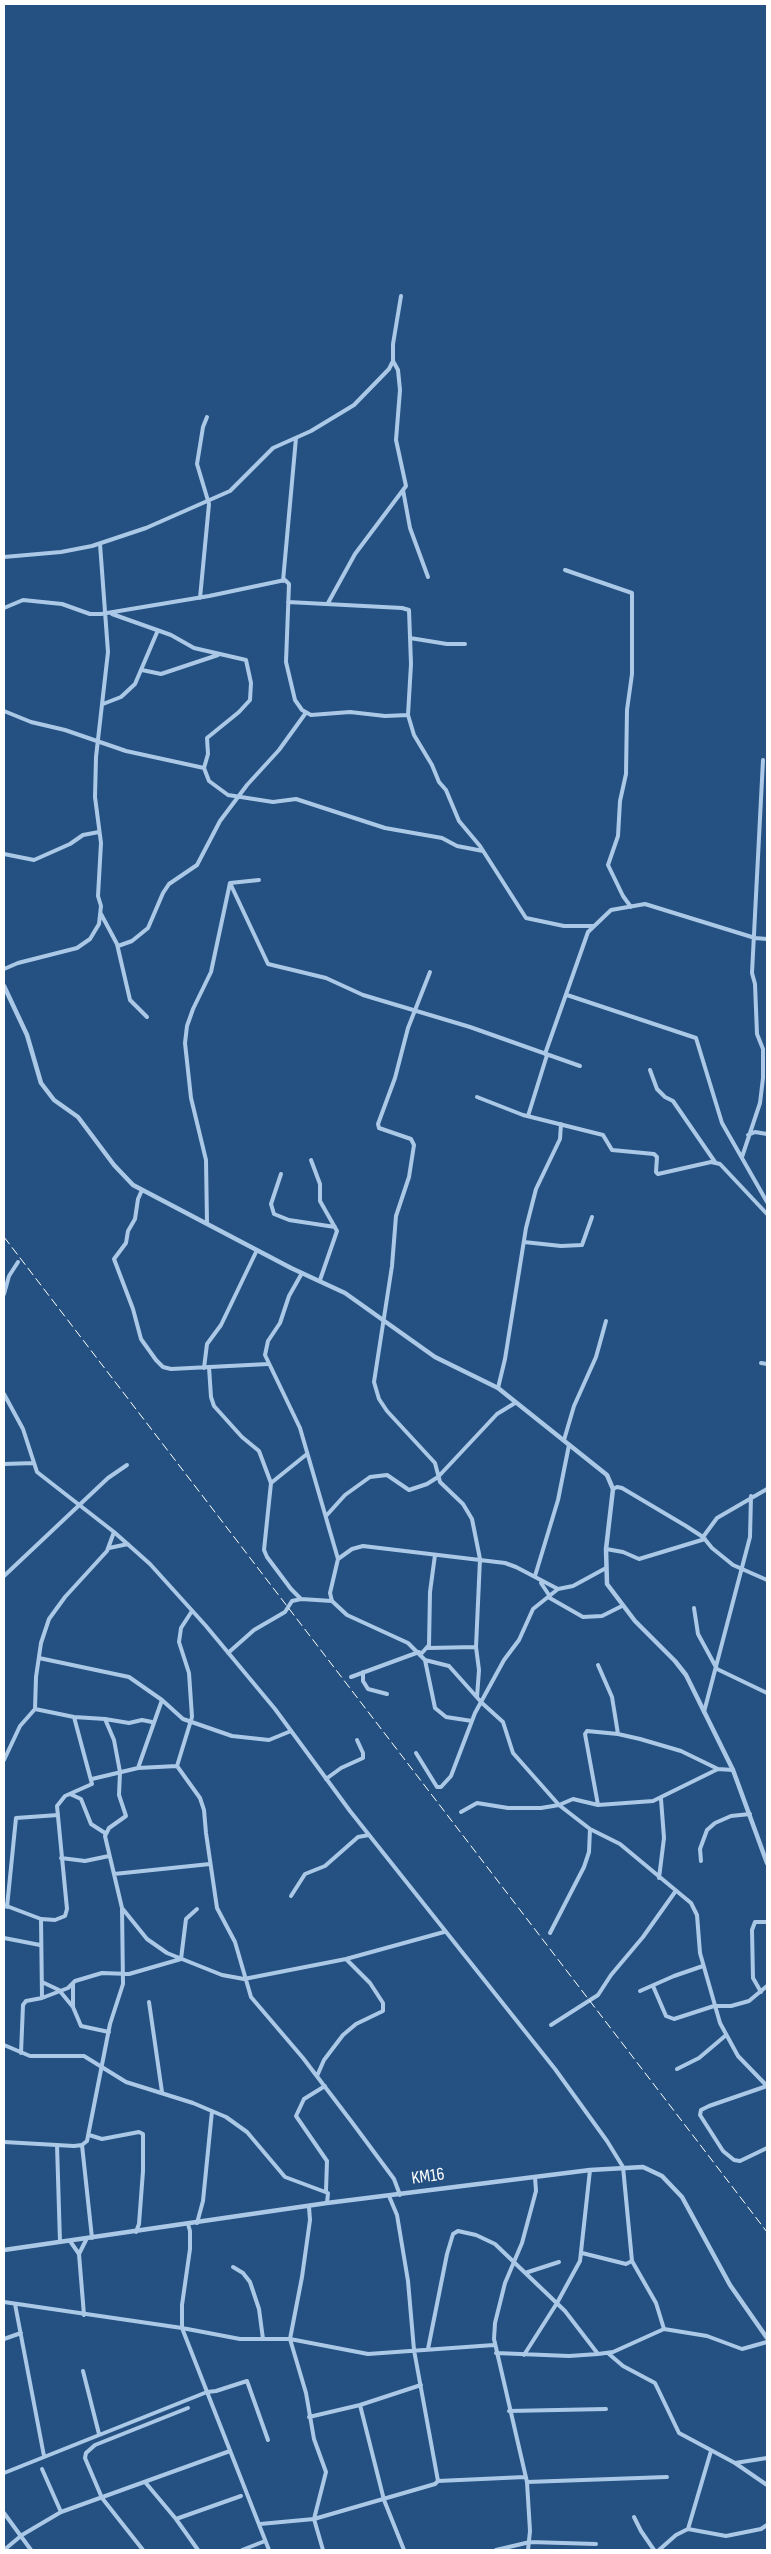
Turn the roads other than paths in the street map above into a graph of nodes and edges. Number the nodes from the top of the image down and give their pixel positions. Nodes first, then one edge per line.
1 (401, 296) dead end
2 (393, 360) junction
3 (207, 417) dead end
4 (296, 438) junction
5 (403, 490) junction
6 (208, 499) junction
7 (100, 544) junction
8 (4, 557) edge
9 (565, 570) dead end
10 (428, 577) dead end
11 (283, 581) junction
12 (200, 598) junction
13 (288, 602) junction
14 (328, 603) junction
15 (4, 608) edge
16 (107, 613) junction
17 (158, 630) junction
18 (410, 638) junction
19 (466, 644) dead end
20 (219, 654) junction
21 (142, 670) junction
22 (103, 704) junction
23 (4, 712) edge
24 (305, 714) junction
25 (408, 715) junction
26 (98, 741) junction
27 (763, 760) dead end
28 (204, 768) junction
29 (238, 798) junction
30 (99, 832) junction
31 (484, 852) junction
32 (4, 854) edge
33 (259, 880) dead end
34 (230, 883) junction
35 (631, 907) junction
36 (101, 914) junction
37 (593, 926) junction
38 (754, 938) junction
39 (767, 940) edge
40 (118, 946) junction
41 (4, 969) edge
42 (430, 972) dead end
43 (4, 986) edge
44 (567, 995) junction
45 (415, 1009) junction
46 (147, 1017) dead end
47 (546, 1054) junction
48 (580, 1066) dead end
49 (650, 1070) dead end
50 (477, 1097) dead end
51 (528, 1116) junction
52 (561, 1124) junction
53 (767, 1134) edge
54 (748, 1135) junction
55 (742, 1157) junction
56 (312, 1160) dead end
57 (715, 1162) junction
58 (281, 1174) dead end
59 (142, 1190) junction
60 (767, 1202) edge
61 (767, 1214) edge
62 (592, 1217) dead end
63 (207, 1223) junction
64 (335, 1227) junction
65 (524, 1242) junction
66 (257, 1250) junction
67 (18, 1262) dead end
68 (302, 1273) junction
69 (320, 1280) junction
70 (4, 1294) edge
71 (606, 1321) dead end
72 (383, 1322) junction
73 (761, 1363) dead end
74 (268, 1364) junction
75 (767, 1364) edge
76 (206, 1367) junction
77 (498, 1388) junction
78 (4, 1394) edge
79 (515, 1403) junction
80 (564, 1440) junction
81 (569, 1445) junction
82 (307, 1454) junction
83 (4, 1464) edge
84 (34, 1464) junction
85 (127, 1465) dead end
86 (438, 1477) junction
87 (271, 1483) junction
88 (613, 1489) junction
89 (767, 1489) edge
90 (752, 1496) junction
91 (80, 1506) junction
92 (326, 1516) junction
93 (114, 1532) junction
94 (704, 1538) junction
95 (128, 1544) junction
96 (109, 1548) junction
97 (606, 1549) junction
98 (434, 1555) junction
99 (338, 1559) junction
100 (480, 1559) junction
101 (606, 1568) junction
102 (740, 1569) junction
103 (4, 1576) edge
104 (535, 1576) junction
105 (767, 1580) edge
106 (540, 1581) junction
107 (558, 1589) junction
108 (549, 1596) junction
109 (301, 1599) junction
110 (332, 1602) junction
111 (622, 1606) junction
112 (694, 1608) dead end
113 (192, 1611) junction
114 (476, 1647) junction
115 (428, 1648) junction
116 (228, 1653) junction
117 (420, 1653) junction
118 (39, 1658) junction
119 (425, 1660) junction
120 (598, 1665) dead end
121 (717, 1669) junction
122 (363, 1672) junction
123 (351, 1677) dead end
124 (767, 1693) edge
125 (387, 1694) dead end
126 (477, 1698) junction
127 (162, 1700) junction
128 (482, 1704) junction
129 (36, 1709) junction
130 (704, 1712) junction
131 (74, 1717) junction
132 (105, 1719) junction
133 (472, 1721) junction
134 (152, 1722) junction
135 (191, 1722) junction
136 (290, 1731) junction
137 (618, 1734) junction
138 (357, 1740) dead end
139 (416, 1753) dead end
140 (4, 1760) edge
141 (177, 1766) junction
142 (138, 1768) junction
143 (718, 1768) junction
144 (733, 1770) junction
145 (120, 1772) junction
146 (326, 1779) junction
147 (92, 1780) junction
148 (70, 1794) junction
149 (661, 1799) junction
150 (559, 1805) junction
151 (598, 1805) junction
152 (461, 1812) dead end
153 (750, 1814) junction
154 (58, 1815) junction
155 (590, 1829) junction
156 (106, 1833) junction
157 (369, 1835) junction
158 (109, 1856) junction
159 (61, 1858) junction
160 (701, 1861) dead end
161 (767, 1863) edge
162 (210, 1864) junction
163 (114, 1874) junction
164 (659, 1878) junction
165 (675, 1892) junction
166 (291, 1896) dead end
167 (6, 1906) edge
168 (122, 1908) junction
169 (197, 1908) dead end
170 (41, 1919) junction
171 (767, 1922) edge
172 (444, 1932) junction
173 (550, 1933) dead end
174 (4, 1938) edge
175 (40, 1945) junction
176 (346, 1959) junction
177 (181, 1960) junction
178 (703, 1966) junction
179 (124, 1975) junction
180 (244, 1979) junction
181 (42, 1982) junction
182 (73, 1982) junction
183 (653, 1986) junction
184 (767, 1986) edge
185 (59, 1990) junction
186 (640, 1991) dead end
187 (760, 1992) junction
188 (42, 1998) junction
189 (149, 2002) dead end
190 (714, 2006) junction
191 (73, 2007) junction
192 (551, 2026) dead end
193 (108, 2032) junction
194 (726, 2036) junction
195 (4, 2045) edge
196 (21, 2053) junction
197 (101, 2066) junction
198 (677, 2069) dead end
199 (317, 2076) junction
200 (324, 2086) junction
201 (162, 2092) junction
202 (212, 2111) junction
203 (89, 2136) junction
204 (4, 2142) edge
205 (57, 2145) junction
206 (82, 2145) junction
207 (767, 2148) edge
208 (623, 2167) junction
209 (590, 2170) junction
210 (535, 2177) junction
211 (326, 2191) junction
212 (400, 2195) junction
213 (389, 2196) junction
214 (327, 2203) junction
215 (309, 2207) junction
216 (197, 2223) junction
217 (188, 2224) junction
218 (136, 2232) junction
219 (90, 2238) junction
220 (70, 2241) junction
221 (60, 2242) junction
222 (4, 2250) edge
223 (582, 2253) junction
224 (79, 2254) junction
225 (632, 2261) junction
226 (559, 2262) dead end
227 (515, 2263) junction
228 (233, 2267) dead end
229 (525, 2273) junction
230 (4, 2302) edge
231 (557, 2303) junction
232 (15, 2304) junction
233 (84, 2315) junction
234 (182, 2328) junction
235 (664, 2329) junction
236 (21, 2333) junction
237 (767, 2338) edge
238 (4, 2339) edge
239 (263, 2339) junction
240 (290, 2339) junction
241 (767, 2342) edge
242 (494, 2345) junction
243 (428, 2349) junction
244 (414, 2350) junction
245 (496, 2354) junction
246 (598, 2354) junction
247 (609, 2354) junction
248 (524, 2355) junction
249 (83, 2370) dead end
250 (421, 2385) junction
251 (207, 2392) junction
252 (360, 2405) junction
253 (188, 2408) dead end
254 (606, 2409) dead end
255 (509, 2411) junction
256 (310, 2417) junction
257 (99, 2434) junction
258 (268, 2440) dead end
259 (230, 2451) junction
260 (711, 2451) junction
261 (44, 2456) junction
262 (767, 2458) edge
263 (735, 2463) junction
264 (4, 2466) edge
265 (42, 2469) dead end
266 (5, 2472) edge
267 (667, 2477) dead end
268 (526, 2480) junction
269 (438, 2481) junction
270 (145, 2482) junction
271 (767, 2484) edge
272 (241, 2496) dead end
273 (102, 2498) junction
274 (384, 2500) junction
275 (61, 2512) junction
276 (4, 2513) edge
277 (634, 2516) dead end
278 (176, 2519) junction
279 (314, 2519) junction
280 (260, 2524) junction
281 (767, 2525) edge
282 (688, 2529) junction
283 (22, 2535) junction
284 (265, 2541) junction
285 (530, 2542) junction
286 (596, 2544) dead end
287 (4, 2550) edge
288 (31, 2550) edge
289 (143, 2550) edge
290 (198, 2550) edge
291 (242, 2550) edge
292 (269, 2550) edge
293 (322, 2550) edge
294 (404, 2550) edge
295 (496, 2550) edge
296 (528, 2550) edge
297 (654, 2550) edge
298 (659, 2550) edge

1 - 2 street
2 - 4 street
2 - 5 street
3 - 6 street
4 - 6 street
4 - 11 street
5 - 10 street
5 - 14 street
6 - 7 street
6 - 12 street
7 - 8 street
7 - 16 street
9 - 35 street
11 - 12 street
11 - 13 street
12 - 16 street
13 - 14 street
13 - 24 street
14 - 18 street
15 - 16 street
16 - 17 street
16 - 22 street
17 - 20 street
17 - 21 street
18 - 19 street
18 - 25 street
20 - 21 street
20 - 28 street
21 - 22 street
22 - 26 street
23 - 26 street
24 - 25 street
24 - 29 street
25 - 31 street
26 - 28 street
26 - 30 street
27 - 38 street
28 - 29 street
29 - 31 street
29 - 40 street
30 - 32 street
30 - 36 street
31 - 37 street
33 - 34 street
34 - 45 street
34 - 63 street
35 - 37 street
35 - 38 street
36 - 40 street
36 - 41 street
37 - 44 street
38 - 39 street
38 - 54 street
40 - 46 street
42 - 45 street
43 - 59 street
44 - 47 street
44 - 55 street
45 - 47 street
45 - 72 street
47 - 48 street
47 - 51 street
49 - 57 street
50 - 51 street
51 - 52 street
52 - 57 street
52 - 65 street
53 - 54 street
54 - 55 street
55 - 60 street
56 - 64 street
57 - 61 street
58 - 64 street
59 - 63 street
59 - 76 street
62 - 65 street
63 - 66 street
64 - 69 street
65 - 77 street
66 - 68 street
66 - 76 street
67 - 70 street
68 - 69 street
68 - 74 street
69 - 72 street
71 - 80 street
72 - 77 street
72 - 86 street
73 - 75 street
74 - 76 street
74 - 82 street
76 - 87 street
77 - 79 street
78 - 84 street
79 - 80 street
79 - 86 street
80 - 81 street
81 - 88 street
81 - 104 street
82 - 87 street
82 - 92 street
83 - 84 street
84 - 91 street
85 - 91 street
86 - 92 street
86 - 100 street
87 - 109 street
88 - 94 street
88 - 97 street
89 - 90 street
90 - 94 street
90 - 102 street
91 - 93 street
91 - 103 street
92 - 99 street
93 - 95 street
93 - 96 street
94 - 97 street
94 - 102 street
95 - 96 street
95 - 113 street
96 - 118 street
97 - 101 street
98 - 99 street
98 - 100 street
98 - 115 street
99 - 110 street
100 - 104 street
100 - 114 street
101 - 107 street
101 - 111 street
102 - 105 street
102 - 121 street
104 - 106 street
106 - 107 street
106 - 108 street
107 - 108 street
108 - 111 street
108 - 128 street
109 - 110 street
109 - 116 street
110 - 117 street
111 - 130 street
112 - 121 street
113 - 116 street
113 - 135 street
114 - 115 street
114 - 126 street
115 - 117 street
116 - 136 street
117 - 119 street
117 - 122 street
118 - 127 street
118 - 129 street
119 - 126 street
119 - 133 street
120 - 137 street
121 - 124 street
121 - 130 street
122 - 123 street
122 - 125 street
126 - 128 street
127 - 134 street
127 - 135 street
128 - 133 street
128 - 150 street
129 - 131 street
129 - 140 street
130 - 144 street
131 - 132 street
131 - 147 street
132 - 134 street
132 - 145 street
133 - 139 street
134 - 142 street
135 - 136 street
135 - 141 street
136 - 146 street
137 - 143 street
137 - 151 street
138 - 146 street
141 - 142 street
141 - 162 street
142 - 145 street
143 - 144 street
143 - 149 street
144 - 153 street
145 - 147 street
145 - 156 street
146 - 157 street
147 - 148 street
148 - 154 street
148 - 156 street
149 - 151 street
149 - 164 street
150 - 151 street
150 - 152 street
150 - 155 street
153 - 160 street
153 - 161 street
154 - 159 street
154 - 167 street
155 - 164 street
155 - 173 street
156 - 158 street
157 - 166 street
157 - 172 street
158 - 159 street
158 - 163 street
159 - 170 street
162 - 163 street
162 - 180 street
163 - 168 street
164 - 165 street
165 - 178 street
165 - 192 street
167 - 170 street
168 - 177 street
168 - 179 street
169 - 177 street
170 - 175 street
171 - 187 street
172 - 176 street
172 - 208 street
174 - 175 street
175 - 181 street
176 - 180 street
176 - 199 street
177 - 179 street
177 - 180 street
178 - 183 street
178 - 190 street
179 - 182 street
179 - 193 street
180 - 199 street
181 - 185 street
181 - 188 street
182 - 185 street
182 - 191 street
183 - 186 street
183 - 190 street
184 - 187 street
185 - 188 street
185 - 191 street
187 - 190 street
188 - 196 street
189 - 201 street
190 - 194 street
191 - 193 street
193 - 197 street
194 - 198 street
194 - 207 street
195 - 196 street
196 - 197 street
197 - 201 street
197 - 203 street
199 - 200 street
200 - 211 street
200 - 212 street
201 - 202 street
202 - 211 street
202 - 216 street
203 - 206 street
203 - 218 street
204 - 205 street
205 - 206 street
205 - 221 street
206 - 219 street
208 - 209 street, KM16
208 - 225 street
208 - 237 street, KM16
209 - 210 street, KM16
209 - 223 street
210 - 212 street, KM16
210 - 227 street
211 - 214 street
212 - 213 street, KM16
213 - 214 street, KM16
213 - 244 street
214 - 215 street, KM16
215 - 216 street, KM16
215 - 240 street
216 - 217 street, KM16
217 - 218 street, KM16
217 - 234 street
218 - 219 street, KM16
219 - 220 street, KM16
219 - 224 street
220 - 221 street, KM16
220 - 224 street
221 - 222 street, KM16
223 - 225 street
223 - 231 street
224 - 233 street
225 - 235 street
226 - 229 street
227 - 229 street
227 - 242 street
227 - 243 street
228 - 239 street
229 - 231 street
230 - 232 street
231 - 246 street
231 - 248 street
232 - 233 street
232 - 236 street
233 - 234 street
234 - 239 street
234 - 251 street
235 - 241 street
235 - 247 street
236 - 238 street
236 - 261 street
239 - 240 street
240 - 244 street
240 - 256 street
242 - 243 street
242 - 245 street
243 - 244 street
244 - 250 street
245 - 248 street
245 - 255 street
246 - 247 street
246 - 248 street
247 - 260 street
249 - 257 street
250 - 252 street
250 - 269 street
251 - 257 street
251 - 258 street
251 - 259 street
252 - 256 street
252 - 274 street
253 - 273 street
254 - 255 street
255 - 268 street
256 - 279 street
257 - 261 street
259 - 270 street
259 - 280 street
260 - 263 street
260 - 282 street
261 - 266 street
262 - 263 street
263 - 271 street
264 - 266 street
265 - 275 street
267 - 268 street
268 - 269 street
268 - 285 street
269 - 274 street
270 - 273 street
270 - 278 street
272 - 278 street
273 - 275 street
273 - 289 street
274 - 279 street
274 - 294 street
275 - 283 street
276 - 283 street
277 - 297 street
278 - 290 street
279 - 280 street
279 - 293 street
280 - 284 street
281 - 282 street
282 - 298 street
283 - 287 street
283 - 288 street
284 - 291 street
284 - 292 street
285 - 286 street
285 - 295 street
285 - 296 street

